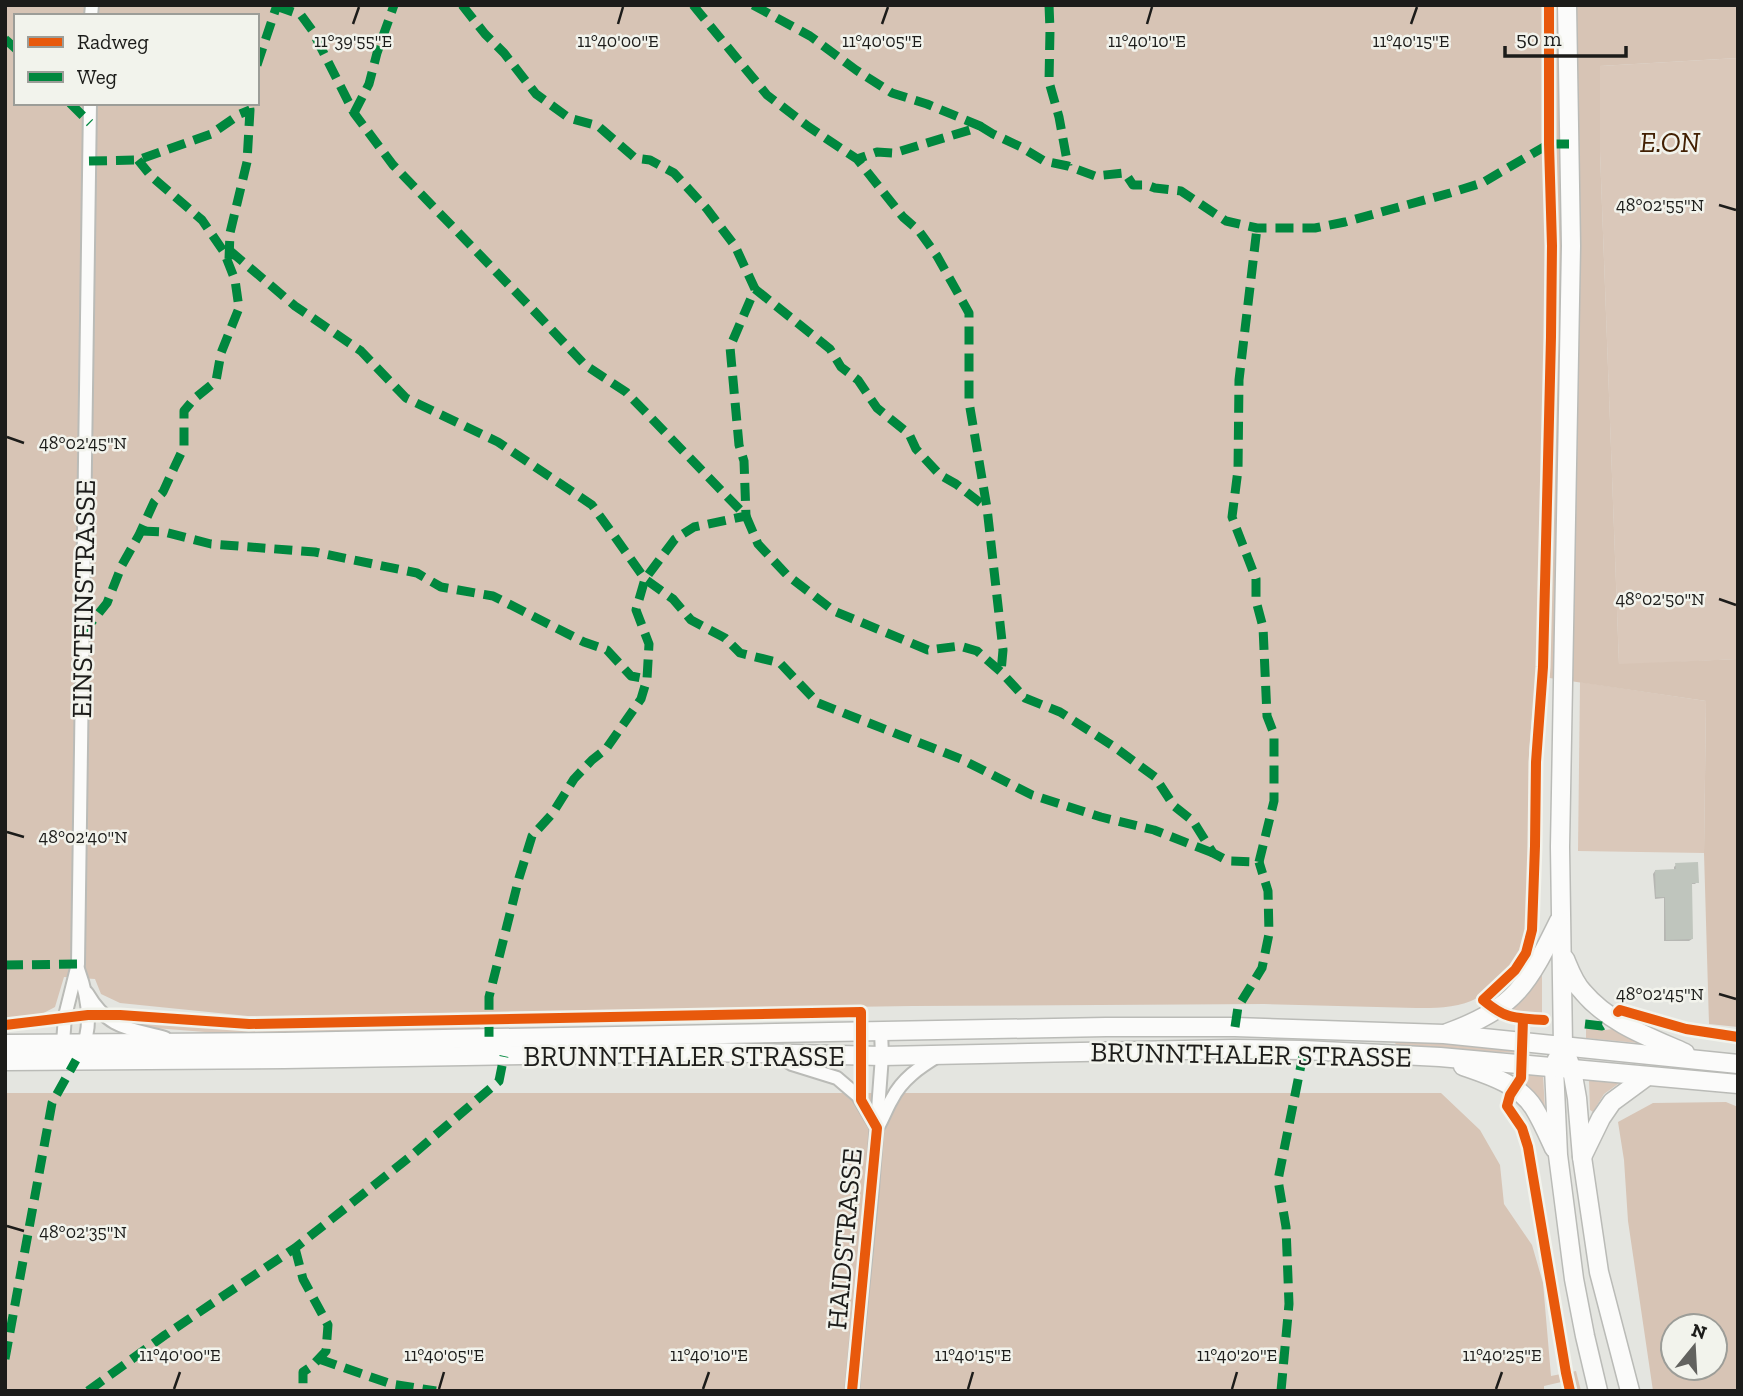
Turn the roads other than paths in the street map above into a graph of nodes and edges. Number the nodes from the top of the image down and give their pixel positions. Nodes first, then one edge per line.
1 (1567, 5) edge
2 (90, 105) edge
3 (1561, 918) junction
4 (1561, 946) junction
5 (78, 970) junction
6 (86, 990) junction
7 (881, 1031) junction
8 (1444, 1034) junction
9 (64, 1043) junction
10 (85, 1043) junction
11 (182, 1043) junction
12 (5, 1044) edge
13 (1563, 1046) junction
14 (775, 1054) junction
15 (940, 1055) junction
16 (882, 1056) junction
17 (1440, 1057) junction
18 (76, 1060) junction
19 (1701, 1060) junction
20 (5, 1062) edge
21 (1738, 1064) edge
22 (1553, 1068) junction
23 (1572, 1070) junction
24 (1646, 1077) junction
25 (1738, 1084) edge
26 (877, 1128) junction
27 (1558, 1155) junction
28 (1582, 1157) junction
29 (852, 1391) edge
30 (1598, 1391) edge
31 (1630, 1391) edge

1 - 3 main road
2 - 5 street, EINSTEINSTRASSE
3 - 4 main road
3 - 8 main road
4 - 13 main road
4 - 19 main road
5 - 6 street, EINSTEINSTRASSE
5 - 9 street, EINSTEINSTRASSE
6 - 10 street, EINSTEINSTRASSE
6 - 11 street, EINSTEINSTRASSE
7 - 8 main road, BRUNNTHALER STRASSE
7 - 11 main road, BRUNNTHALER STRASSE
7 - 16 street, HAIDSTRASSE
8 - 13 main road, BRUNNTHALER STRASSE
9 - 10 main road, BRUNNTHALER STRASSE
9 - 12 main road, BRUNNTHALER STRASSE
9 - 18 street
10 - 11 main road, BRUNNTHALER STRASSE
10 - 18 street, EINSTEINSTRASSE
13 - 19 main road, BRUNNTHALER STRASSE
13 - 22 main road
13 - 23 main road
14 - 16 main road, BRUNNTHALER STRASSE
14 - 18 main road, BRUNNTHALER STRASSE
14 - 26 street, HAIDSTRASSE
15 - 16 main road, BRUNNTHALER STRASSE
15 - 17 main road, BRUNNTHALER STRASSE
15 - 26 street, HAIDSTRASSE
16 - 26 street, HAIDSTRASSE
17 - 22 main road, BRUNNTHALER STRASSE
17 - 27 main road
18 - 20 main road, BRUNNTHALER STRASSE
19 - 21 main road, BRUNNTHALER STRASSE
22 - 23 main road, BRUNNTHALER STRASSE
22 - 27 main road
23 - 24 main road, BRUNNTHALER STRASSE
23 - 28 main road
24 - 25 main road, BRUNNTHALER STRASSE
24 - 28 main road
26 - 29 street, HAIDSTRASSE
27 - 30 main road
28 - 31 main road

